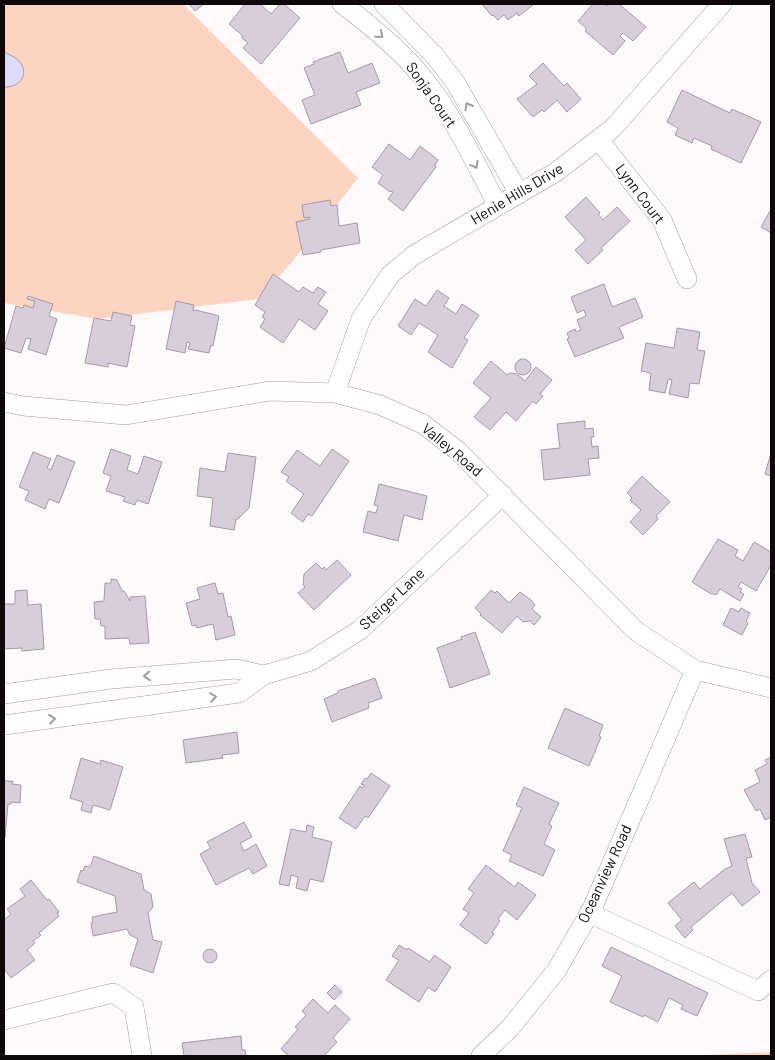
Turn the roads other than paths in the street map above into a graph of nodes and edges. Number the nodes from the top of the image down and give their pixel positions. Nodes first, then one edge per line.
1 (342, 4) edge
2 (384, 4) edge
3 (722, 4) edge
4 (599, 140) junction
5 (519, 193) junction
6 (498, 206) junction
7 (687, 279) dead end
8 (335, 393) junction
9 (4, 402) edge
10 (503, 495) junction
11 (695, 670) junction
12 (264, 675) junction
13 (771, 688) edge
14 (4, 694) edge
15 (4, 725) edge
16 (589, 913) junction
17 (771, 980) edge
18 (4, 1020) edge
19 (142, 1056) edge
20 (481, 1056) edge

1 -> 6 street, Sonja Court
5 -> 2 street, Sonja Court
3 - 4 street, Henie Hills Drive
4 - 5 street, Henie Hills Drive
4 - 7 street, Lynn Court
5 - 6 street, Henie Hills Drive
6 - 8 street, Henie Hills Drive
8 - 9 street, Valley Road
8 - 10 street, Valley Road
10 - 11 street, Valley Road
10 - 12 street, Steiger Lane
11 - 13 street, Valley Road
11 - 16 street, Oceanview Road
12 -> 14 street, Steiger Lane
15 -> 12 street, Steiger Lane
16 - 17 street
16 - 20 street, Oceanview Road
18 - 19 street

